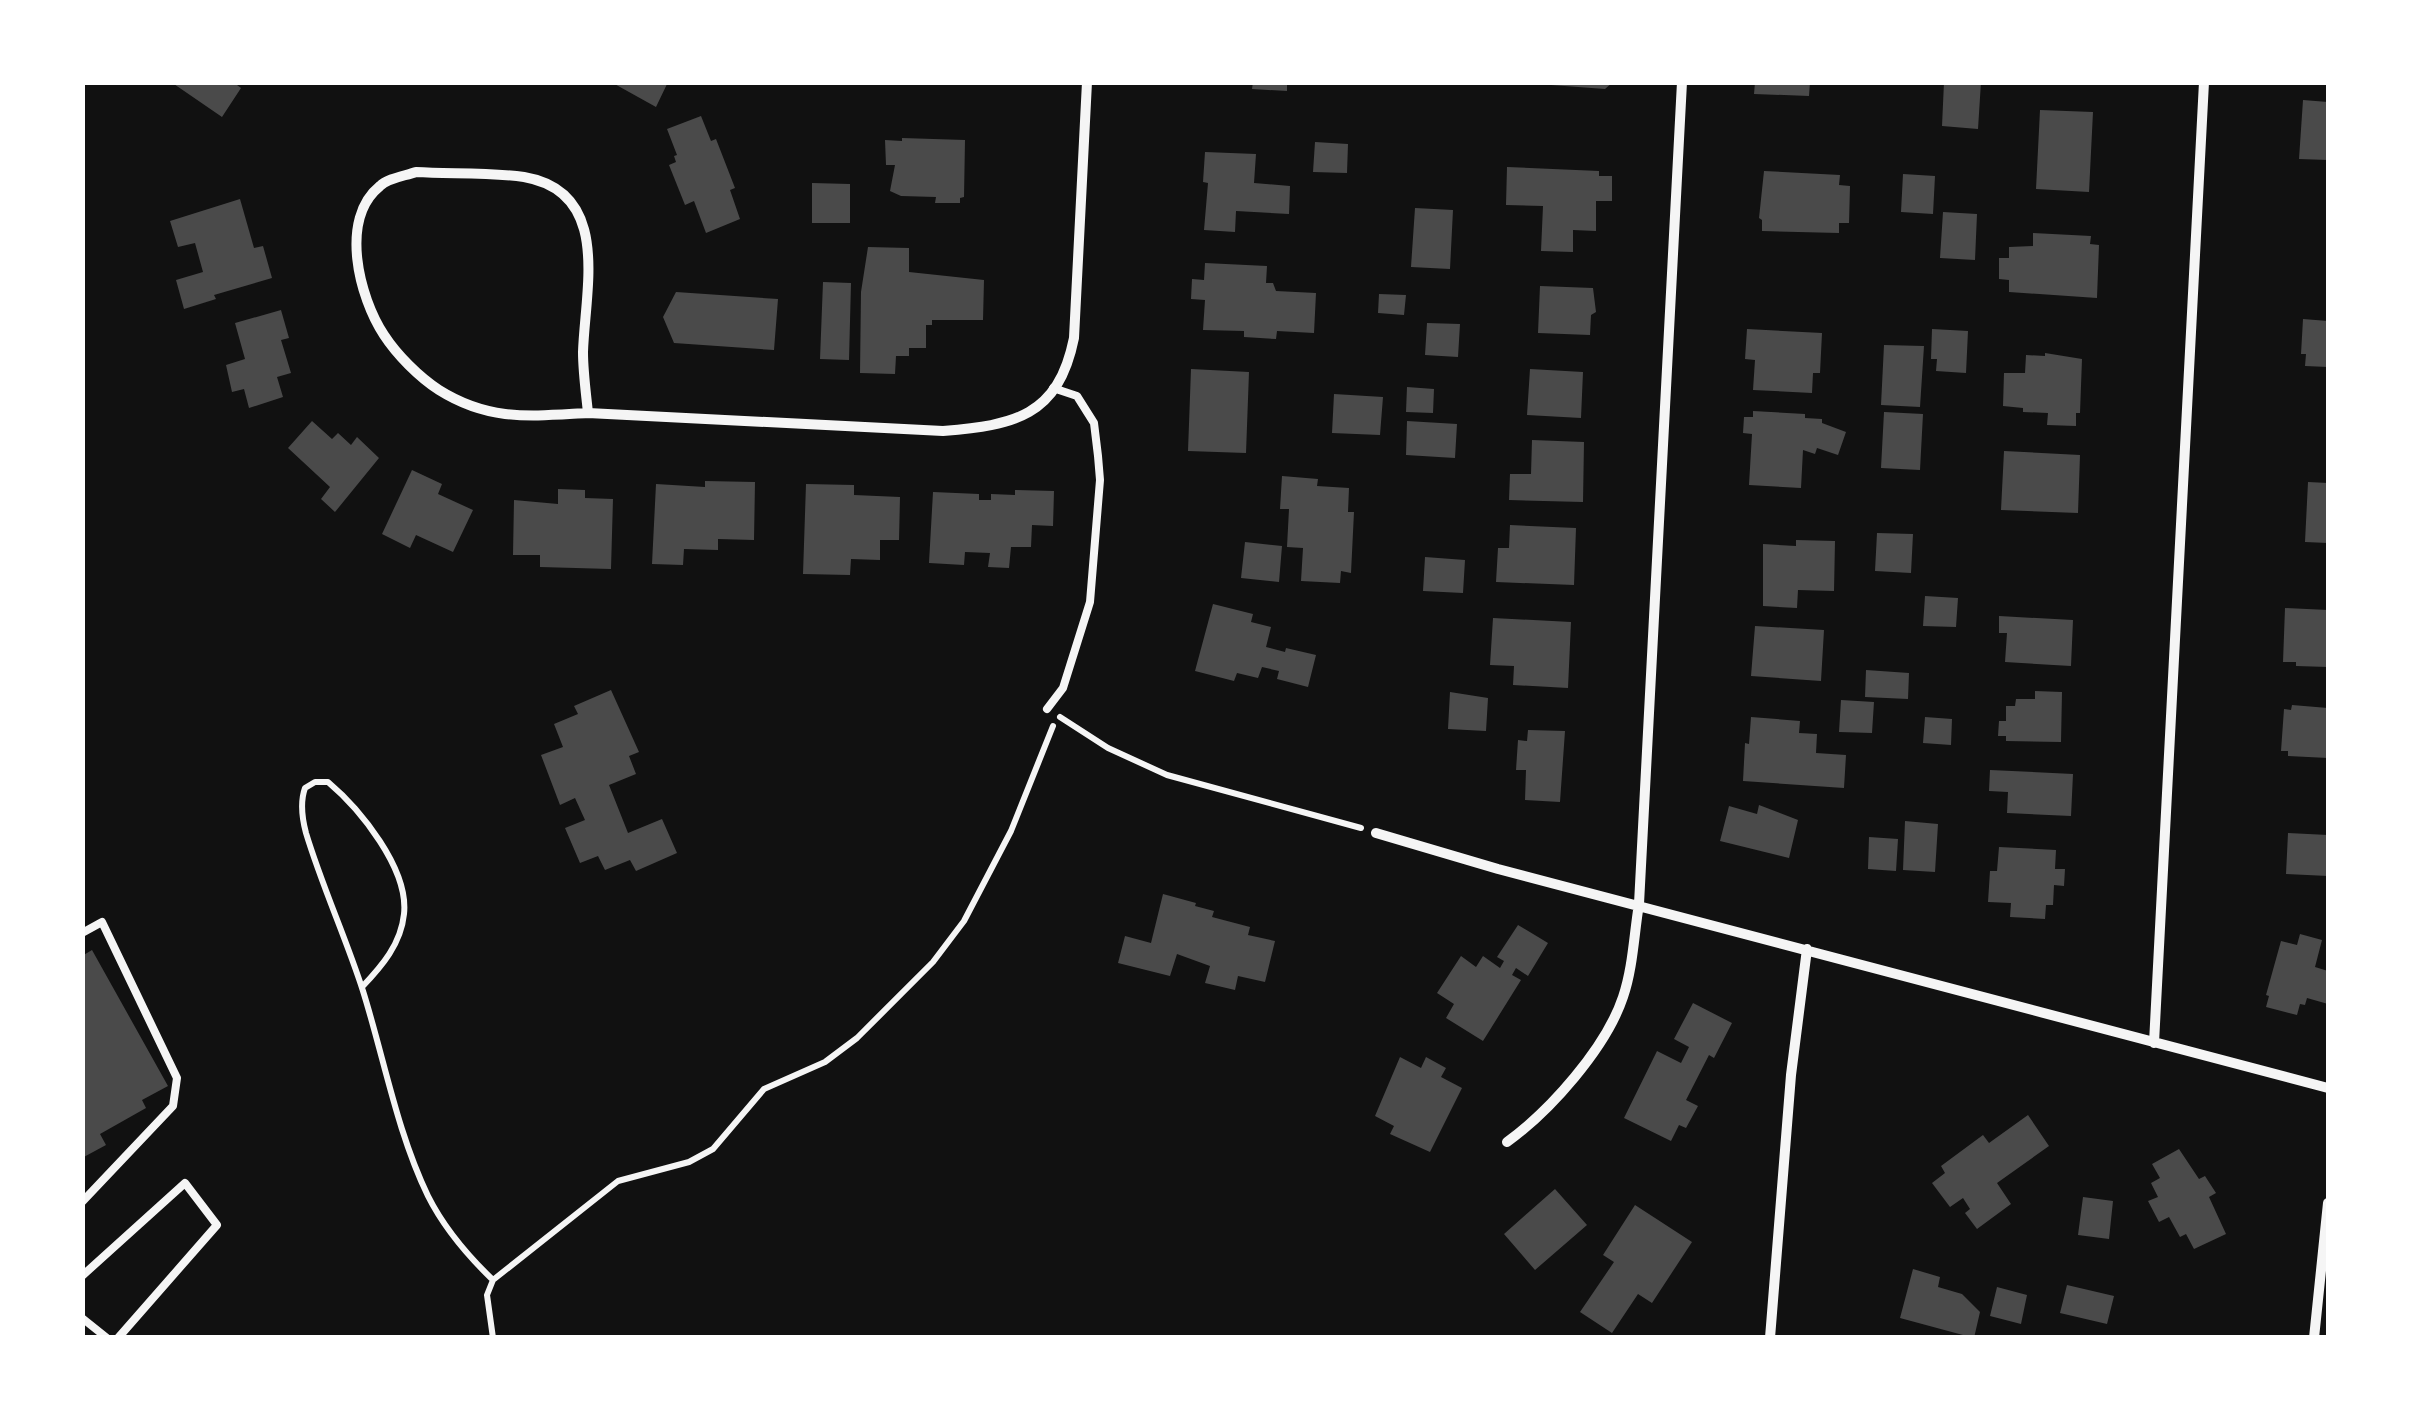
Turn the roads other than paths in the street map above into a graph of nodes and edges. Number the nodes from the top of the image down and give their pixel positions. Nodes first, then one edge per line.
1 (1087, 82) edge
2 (1682, 82) edge
3 (2204, 82) edge
4 (1053, 388) junction
5 (588, 414) junction
6 (1047, 708) road end
7 (1376, 833) road end
8 (1639, 904) junction
9 (82, 932) edge
10 (1807, 949) junction
11 (2154, 1043) junction
12 (2328, 1088) edge
13 (1507, 1142) dead end
14 (82, 1202) edge
15 (2328, 1203) edge
16 (82, 1276) edge
17 (82, 1318) edge
18 (107, 1338) edge
19 (118, 1338) edge
20 (1770, 1338) edge
21 (2314, 1338) edge

1 - 4 street
2 - 8 street
3 - 11 street
4 - 5 street
4 - 6 lane
5 - 5 street
7 - 8 street
8 - 10 street
8 - 13 street
9 - 14 lane
10 - 11 street
10 - 20 street
11 - 12 street
15 - 21 street
16 - 19 lane
17 - 18 lane

